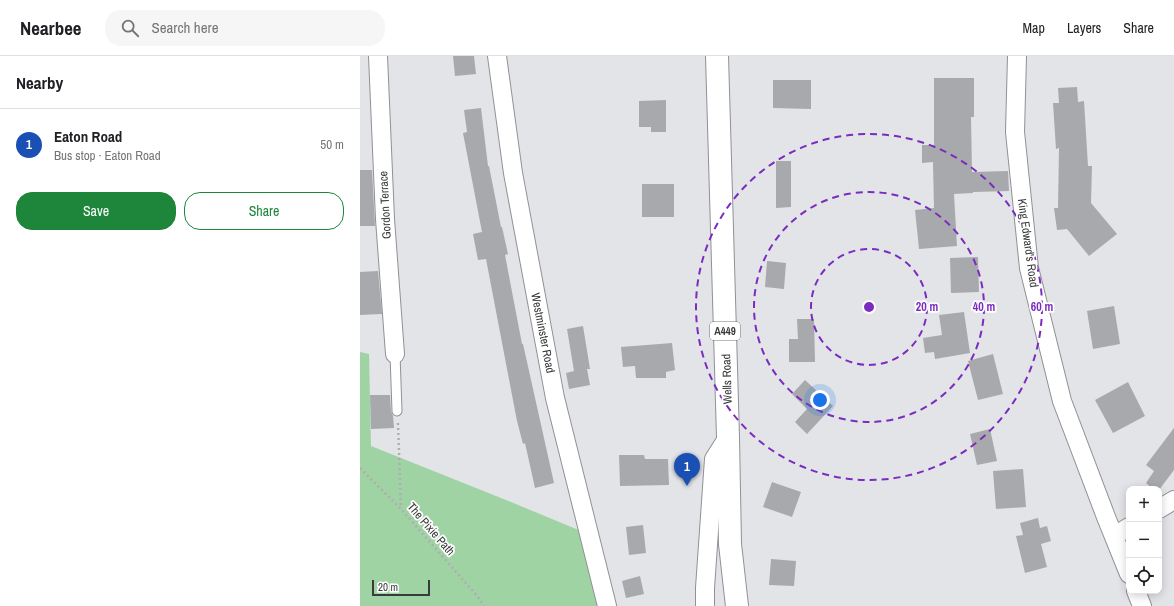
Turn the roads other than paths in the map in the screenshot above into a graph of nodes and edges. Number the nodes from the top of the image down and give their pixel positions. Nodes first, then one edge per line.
1 (378, 56) edge
2 (497, 56) edge
3 (717, 56) edge
4 (1016, 56) edge
5 (395, 354) joint
6 (397, 411) road end
7 (728, 437) junction
8 (1174, 500) edge
9 (1162, 507) edge
10 (1122, 532) edge
11 (1126, 558) edge
12 (1137, 594) edge
13 (607, 606) edge
14 (705, 606) edge
15 (737, 606) edge
16 (1142, 606) edge

1 - 5 street, Gordon Terrace
2 - 13 street, Westminster Road
3 - 7 highway, Wells Road / A449
4 - 10 street, King Edward's Road
5 - 6 lane
7 - 14 street
7 - 15 highway, Wells Road / A449
8 - 9 street
10 - 11 street, King Edward's Road
12 - 16 street

